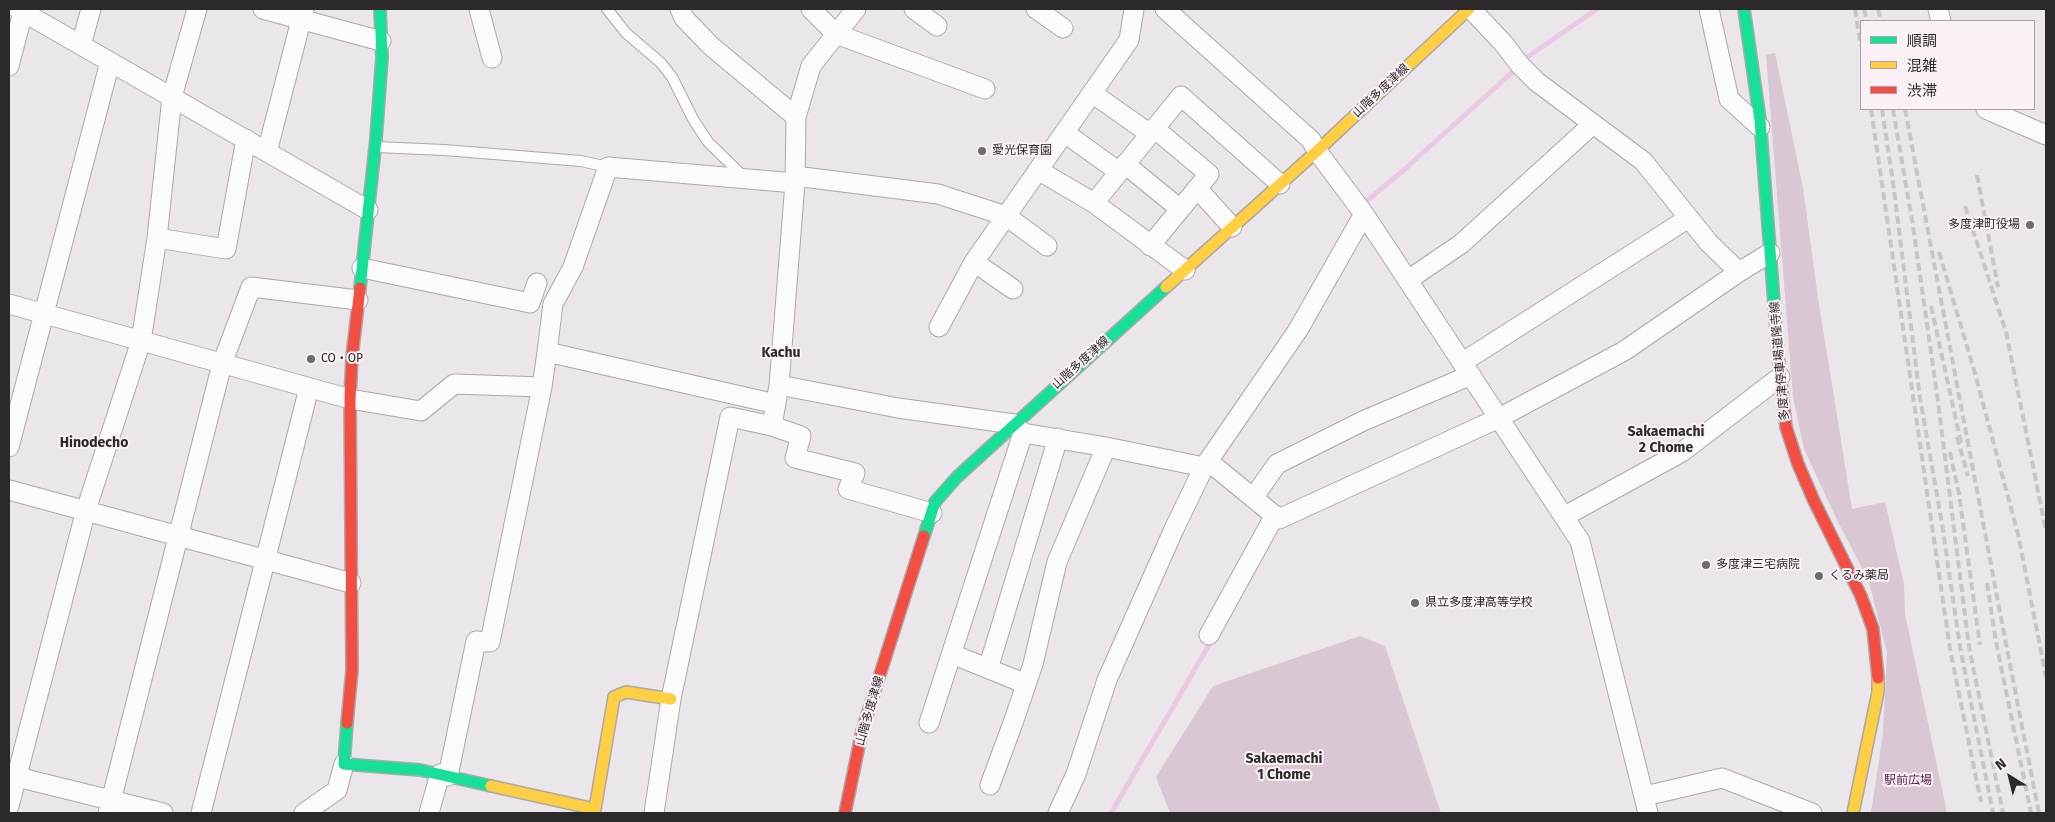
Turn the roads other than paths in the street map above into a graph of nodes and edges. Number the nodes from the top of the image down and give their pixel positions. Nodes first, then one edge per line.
1 (91, 9) edge
2 (197, 9) edge
3 (263, 9) edge
4 (380, 9) edge
5 (479, 9) edge
6 (607, 9) edge
7 (680, 9) edge
8 (810, 9) edge
9 (856, 9) edge
10 (914, 9) edge
11 (1036, 9) edge
12 (1134, 9) edge
13 (1165, 9) edge
14 (1470, 9) edge
15 (1709, 9) edge
16 (1744, 9) edge
17 (21, 10) edge
18 (303, 14) edge
19 (937, 26) dead end
20 (1062, 28) dead end
21 (836, 34) junction
22 (381, 41) junction
23 (81, 45) junction
24 (492, 58) dead end
25 (110, 62) junction
26 (9, 66) edge
27 (985, 89) dead end
28 (1092, 94) junction
29 (172, 97) junction
30 (1988, 110) edge
31 (796, 117) junction
32 (1593, 124) junction
33 (1760, 127) junction
34 (1152, 131) junction
35 (1064, 133) junction
36 (2046, 135) edge
37 (246, 140) junction
38 (375, 147) junction
39 (1317, 151) junction
40 (267, 152) junction
41 (608, 166) junction
42 (1122, 168) junction
43 (1038, 170) junction
44 (746, 179) junction
45 (795, 180) junction
46 (1280, 184) junction
47 (1197, 188) junction
48 (1094, 203) junction
49 (1180, 209) junction
50 (368, 210) junction
51 (1364, 214) junction
52 (1006, 216) junction
53 (1687, 219) junction
54 (1232, 227) junction
55 (157, 238) junction
56 (1047, 246) dead end
57 (1150, 246) junction
58 (1770, 253) junction
59 (974, 262) junction
60 (362, 268) junction
61 (1184, 270) junction
62 (1739, 272) junction
63 (1408, 280) junction
64 (537, 282) dead end
65 (1013, 289) dead end
66 (358, 300) junction
67 (9, 304) edge
68 (43, 314) junction
69 (939, 327) dead end
70 (141, 341) junction
71 (546, 352) junction
72 (222, 364) junction
73 (1467, 368) junction
74 (1780, 377) junction
75 (779, 385) junction
76 (542, 387) junction
77 (309, 388) junction
78 (350, 399) junction
79 (776, 404) junction
80 (1499, 418) junction
81 (772, 426) junction
82 (1018, 428) junction
83 (1058, 438) junction
84 (9, 447) edge
85 (1106, 447) junction
86 (1206, 464) junction
87 (9, 490) edge
88 (1253, 498) junction
89 (86, 510) junction
90 (932, 513) junction
91 (1275, 516) junction
92 (1564, 516) junction
93 (179, 536) junction
94 (265, 559) junction
95 (351, 582) junction
96 (1208, 634) dead end
97 (952, 654) junction
98 (988, 669) junction
99 (1026, 684) junction
100 (671, 699) junction
101 (929, 723) dead end
102 (344, 764) junction
103 (444, 775) junction
104 (13, 776) edge
105 (990, 785) dead end
106 (1647, 805) edge
107 (9, 806) edge
108 (110, 807) edge
109 (163, 813) edge
110 (200, 813) edge
111 (304, 813) edge
112 (429, 813) edge
113 (654, 813) edge
114 (845, 813) edge
115 (1058, 813) edge
116 (1812, 813) edge
117 (1853, 813) edge

1 - 23 street
2 - 29 street
3 - 18 street
4 - 22 main road
5 - 24 street
6 - 44 lane
7 - 31 street
8 - 21 street
9 - 21 street
10 - 19 street
11 - 20 street
12 - 28 street
13 - 39 street
14 - 32 street
14 - 39 main road, 山階多度津線
15 - 33 street
16 - 33 main road, 多度津停車場道隆寺線
17 - 23 street
17 - 26 street
18 - 22 street
18 - 40 street
21 - 27 street
21 - 31 street
22 - 38 main road
23 - 25 street
25 - 29 street
25 - 68 street
28 - 34 street
28 - 35 street
29 - 37 street
29 - 55 street
30 - 36 street
31 - 45 street
32 - 53 street
32 - 63 street
33 - 58 main road, 多度津停車場道隆寺線
34 - 42 street
34 - 46 street
34 - 47 street
35 - 42 street
35 - 43 street
37 - 40 street
37 - 55 street
38 - 41 lane
38 - 50 main road
39 - 46 main road, 山階多度津線
39 - 51 street
40 - 50 street
41 - 44 street
41 - 71 street
42 - 48 street
42 - 49 street
43 - 48 street
43 - 52 street
44 - 45 street
45 - 52 street
45 - 75 street
46 - 54 main road, 山階多度津線
47 - 49 street
47 - 54 street
48 - 57 street
49 - 57 street
50 - 60 main road
51 - 63 street
51 - 86 street
52 - 56 street
52 - 59 street
53 - 62 street
53 - 73 street
54 - 61 main road, 山階多度津線
55 - 70 street
57 - 61 street
58 - 62 street
58 - 74 main road, 多度津停車場道隆寺線
59 - 65 street
59 - 69 street
60 - 64 street
60 - 66 main road
61 - 82 main road, 山階多度津線
62 - 80 street
63 - 73 street
66 - 72 street
66 - 78 main road
67 - 68 street
68 - 70 street
68 - 84 street
70 - 72 street
70 - 89 street
71 - 76 street
71 - 79 street
72 - 77 street
72 - 93 street
73 - 80 street
73 - 88 street
74 - 92 street
74 - 117 main road, 多度津停車場道隆寺線
75 - 79 street
75 - 82 street
76 - 78 street
76 - 103 street
77 - 78 street
77 - 94 street
78 - 95 main road
79 - 81 street
80 - 91 street
80 - 92 street
81 - 90 street
81 - 100 street
82 - 83 street
82 - 90 main road, 山階多度津線
82 - 97 street
83 - 85 street
83 - 98 street
85 - 86 street
85 - 99 street
86 - 88 street
86 - 115 street
87 - 89 street
88 - 91 street
89 - 93 street
89 - 104 street
90 - 114 main road, 山階多度津線
91 - 96 street
92 - 106 street
93 - 94 street
93 - 108 street
94 - 95 street
94 - 110 street
95 - 102 main road
97 - 98 street
97 - 101 street
98 - 99 street
99 - 105 street
100 - 103 main road
100 - 113 street
102 - 103 main road
102 - 111 street
103 - 112 street
104 - 107 street
104 - 108 street
106 - 116 street
108 - 109 street

